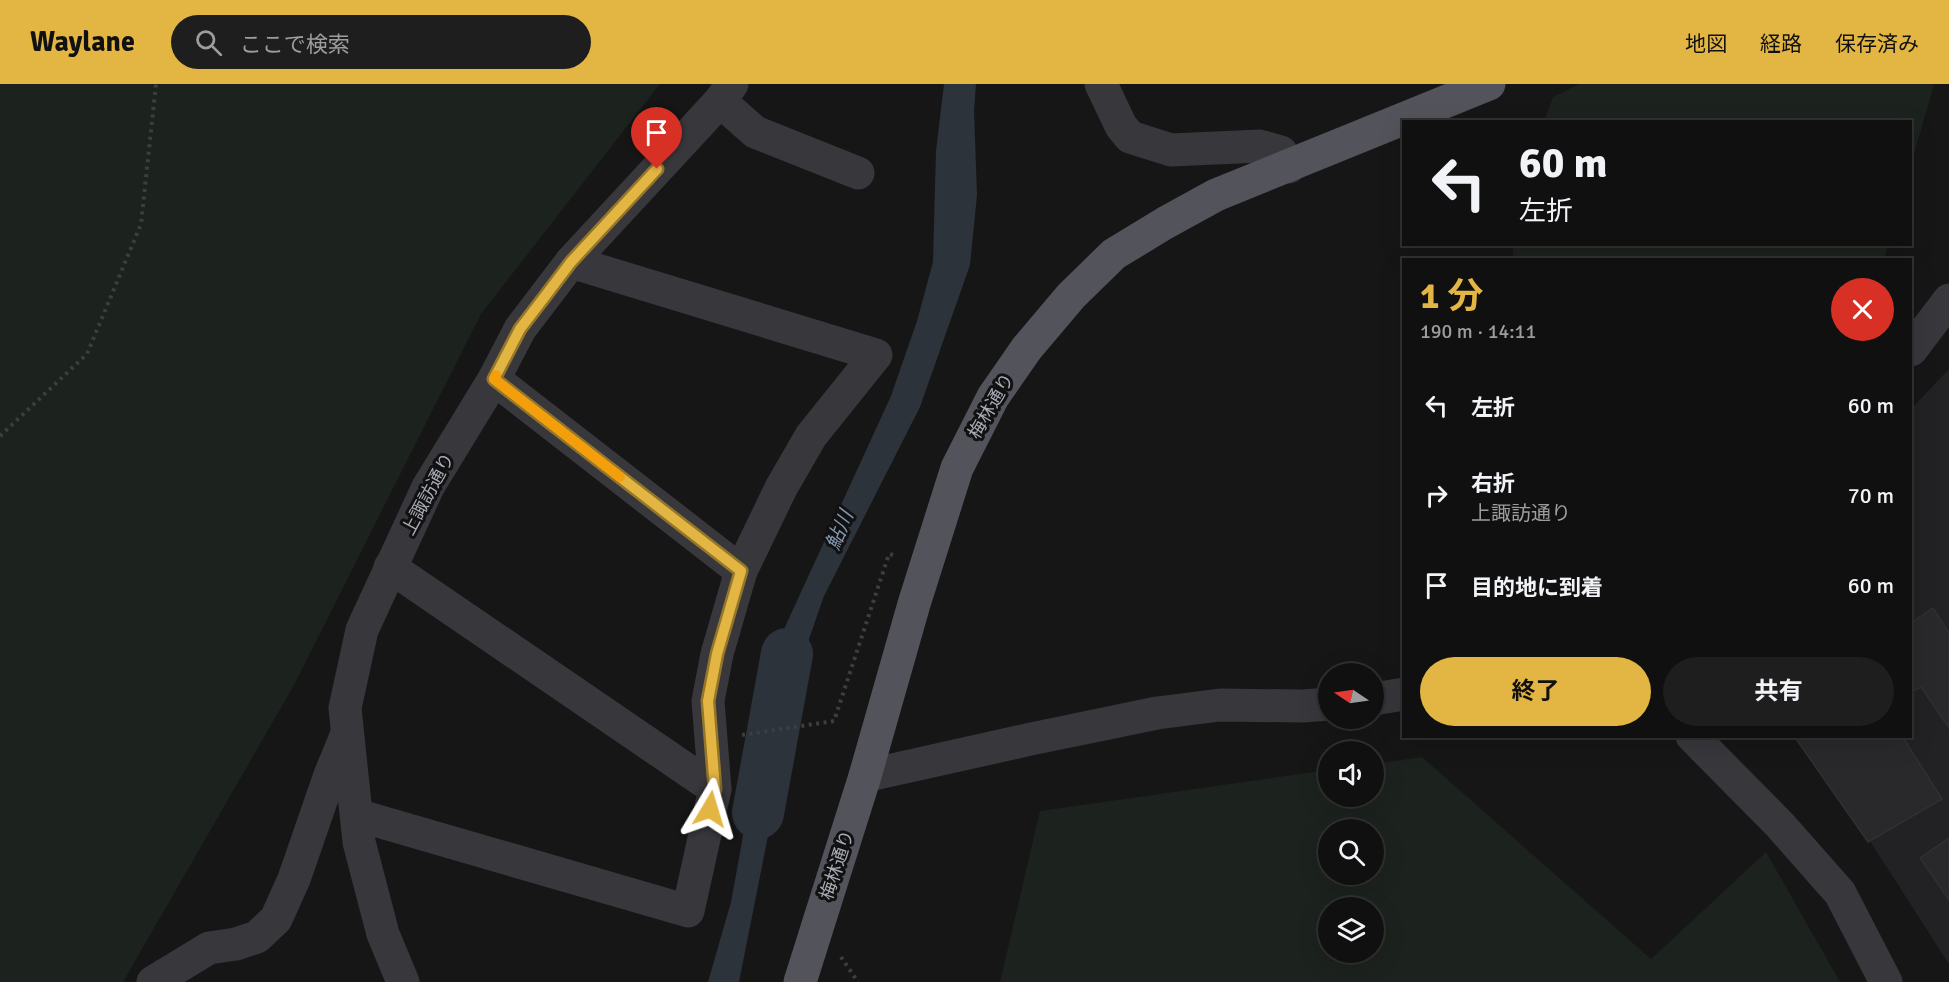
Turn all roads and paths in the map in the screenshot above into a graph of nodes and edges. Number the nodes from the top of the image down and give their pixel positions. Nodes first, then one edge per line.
1 (156, 84) edge
2 (1101, 84) edge
3 (1489, 84) edge
4 (726, 92) edge
5 (1402, 120) edge
6 (1402, 120) edge
7 (1289, 167) junction
8 (858, 173) dead end
9 (571, 262) junction
10 (1949, 300) edge
11 (1912, 349) edge
12 (494, 379) junction
13 (0, 436) edge
14 (902, 557) dead end
15 (390, 567) junction
16 (741, 571) junction
17 (1402, 694) edge
18 (1384, 697) edge
19 (1318, 705) edge
20 (348, 731) junction
21 (732, 737) dead end
22 (1694, 738) edge
23 (865, 776) junction
24 (715, 789) junction
25 (357, 815) junction
26 (836, 949) dead end
27 (153, 982) edge
28 (403, 982) edge
29 (800, 982) edge
30 (858, 982) edge
31 (1886, 982) edge

1 - 13 path
2 - 7 street
3 - 5 main road, 梅林通り
4 - 8 street
4 - 9 street, 上諏訪通り
6 - 7 main road, 梅林通り
7 - 23 main road, 梅林通り
9 - 12 street, 上諏訪通り
9 - 16 street
10 - 11 street
12 - 15 street, 上諏訪通り
12 - 16 street
14 - 21 path
15 - 20 street, 上諏訪通り
15 - 24 street
16 - 24 street
17 - 18 street
19 - 23 street
20 - 25 street, 上諏訪通り
20 - 27 street
22 - 31 street
23 - 29 main road, 梅林通り
24 - 25 street
25 - 28 street, 上諏訪通り
26 - 30 path

